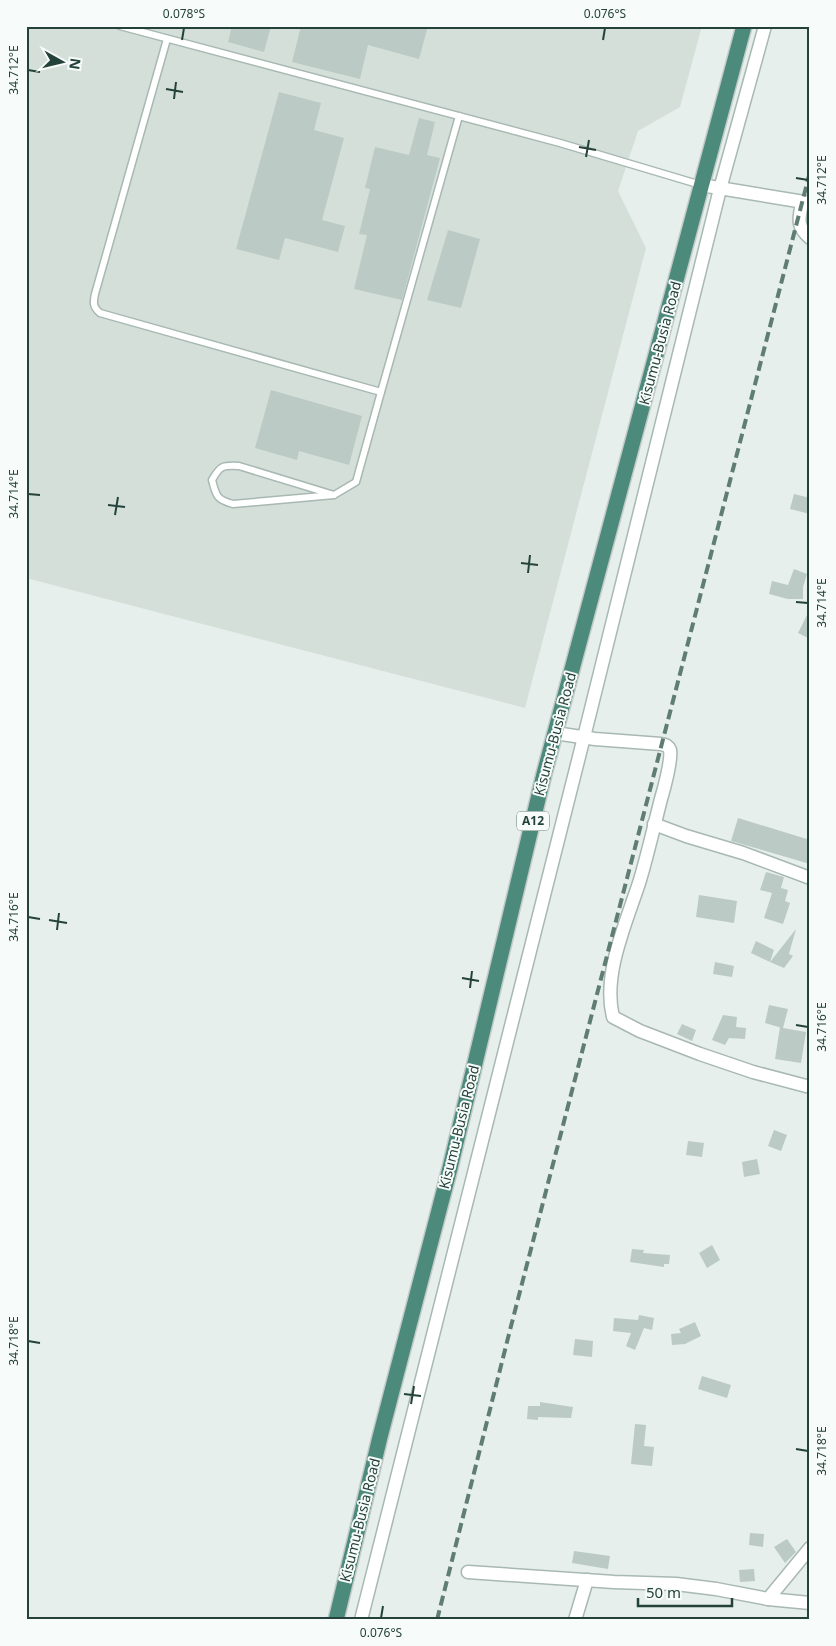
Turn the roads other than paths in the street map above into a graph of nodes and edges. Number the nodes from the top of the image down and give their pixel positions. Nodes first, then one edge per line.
1 (120, 26) edge
2 (744, 26) edge
3 (765, 26) edge
4 (167, 39) junction
5 (459, 116) junction
6 (701, 185) junction
7 (720, 189) junction
8 (806, 203) edge
9 (810, 238) edge
10 (381, 392) junction
11 (334, 495) junction
12 (555, 732) junction
13 (584, 737) junction
14 (654, 824) junction
15 (810, 878) edge
16 (810, 1087) edge
17 (810, 1548) edge
18 (468, 1572) dead end
19 (586, 1580) junction
20 (768, 1599) junction
21 (810, 1603) edge
22 (336, 1620) edge
23 (361, 1620) edge
24 (575, 1620) edge

1 - 4 lane
2 - 6 highway, Kisumu-Busia Road / A12
3 - 7 street
4 - 5 lane
4 - 10 lane
5 - 6 lane
5 - 10 lane
6 - 7 street
6 - 12 highway, Kisumu-Busia Road / A12
7 - 8 street
7 - 13 street
8 - 9 street
10 - 11 lane
11 - 11 lane
12 - 13 street
12 - 22 highway, Kisumu-Busia Road / A12
13 - 14 street
13 - 23 street
14 - 15 street
14 - 16 street
17 - 20 street
18 - 19 street
19 - 20 street
19 - 24 street
20 - 21 street

